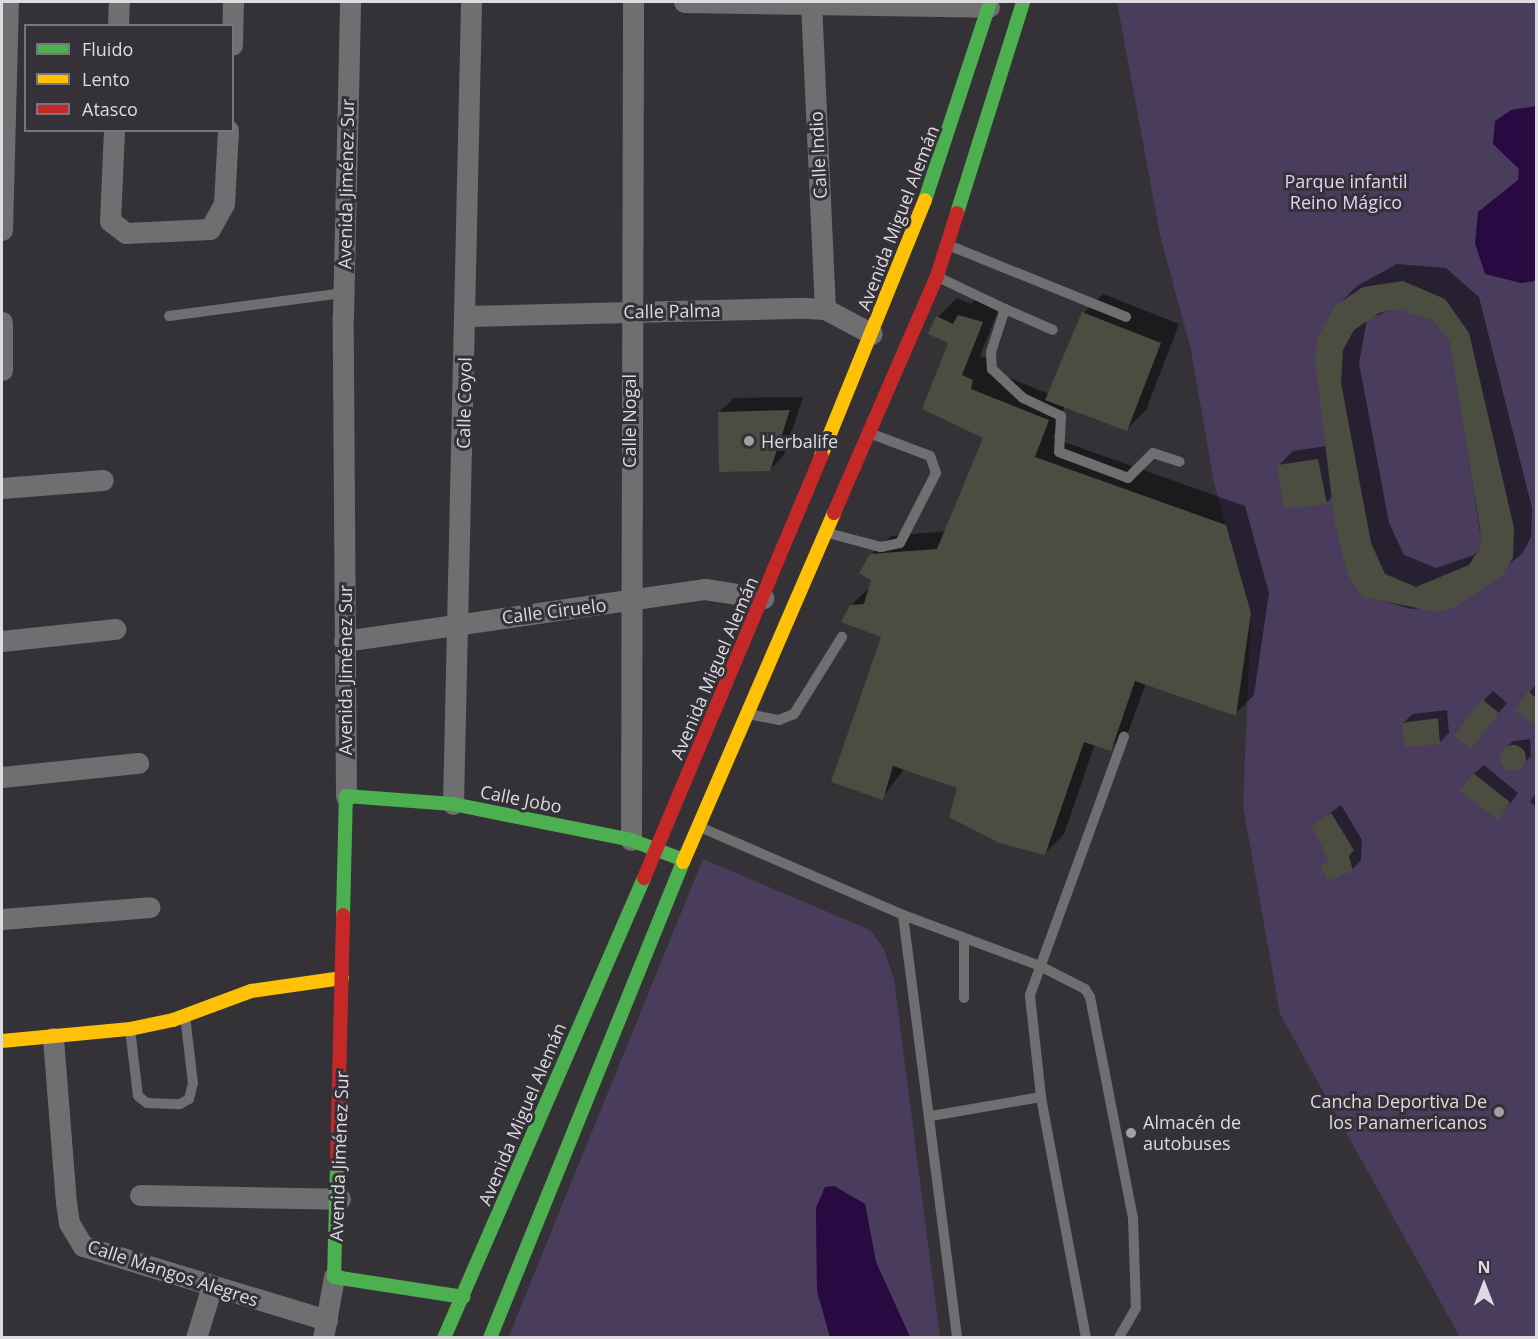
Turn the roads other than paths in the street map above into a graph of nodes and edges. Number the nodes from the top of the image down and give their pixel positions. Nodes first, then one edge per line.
1 (8, 2) edge
2 (119, 2) edge
3 (234, 2) edge
4 (350, 2) edge
5 (471, 2) edge
6 (633, 2) edge
7 (684, 2) edge
8 (811, 2) edge
9 (1023, 2) edge
10 (990, 4) edge
11 (118, 24) edge
12 (233, 24) edge
13 (5, 30) edge
14 (5, 127) edge
15 (114, 132) edge
16 (228, 132) edge
17 (2, 230) edge
18 (948, 245) junction
19 (937, 276) junction
20 (344, 293) junction
21 (825, 309) junction
22 (1005, 309) junction
23 (630, 312) junction
24 (169, 316) dead end
25 (466, 316) junction
26 (1126, 317) dead end
27 (2, 322) edge
28 (1053, 330) dead end
29 (872, 334) junction
30 (2, 370) edge
31 (872, 434) junction
32 (1180, 462) dead end
33 (103, 480) dead end
34 (2, 488) edge
35 (828, 533) junction
36 (763, 598) junction
37 (628, 601) junction
38 (460, 623) junction
39 (115, 629) dead end
40 (842, 637) dead end
41 (2, 641) edge
42 (344, 641) junction
43 (748, 714) junction
44 (1124, 736) dead end
45 (138, 763) dead end
46 (2, 777) edge
47 (346, 796) junction
48 (453, 804) junction
49 (699, 826) junction
50 (631, 840) junction
51 (657, 848) junction
52 (683, 861) junction
53 (150, 907) dead end
54 (903, 915) junction
55 (2, 919) edge
56 (964, 939) junction
57 (1040, 966) junction
58 (342, 978) junction
59 (964, 998) dead end
60 (185, 1016) junction
61 (130, 1029) junction
62 (53, 1038) junction
63 (2, 1041) edge
64 (1041, 1097) junction
65 (931, 1116) junction
66 (140, 1195) dead end
67 (340, 1199) junction
68 (334, 1277) junction
69 (211, 1288) junction
70 (463, 1297) junction
71 (325, 1329) edge
72 (196, 1338) edge
73 (444, 1338) edge
74 (490, 1338) edge
75 (957, 1338) edge
76 (1086, 1338) edge
77 (1119, 1338) edge

1 - 13 street
2 - 11 street
3 - 12 street
4 - 20 street, Avenida Jiménez Sur
5 - 25 street, Calle Coyol
6 - 23 street, Calle Nogal
7 - 8 street
8 - 10 street
8 - 21 street, Calle Indio
9 - 18 main road
10 - 29 main road, Avenida Miguel Alemán
13 - 14 street
14 - 17 street
15 - 16 street
18 - 19 main road
18 - 26 lane
19 - 22 lane
19 - 31 main road
20 - 24 lane
20 - 42 street, Avenida Jiménez Sur
21 - 23 street, Calle Palma
21 - 29 street, Calle Palma
22 - 28 lane
22 - 32 lane
23 - 25 street, Calle Palma
23 - 37 street, Calle Nogal
25 - 38 street, Calle Coyol
27 - 30 street
29 - 36 main road, Avenida Miguel Alemán
31 - 35 main road
31 - 35 lane
33 - 34 street
35 - 43 main road
36 - 37 street, Calle Ciruelo
36 - 51 main road, Avenida Miguel Alemán
37 - 38 street, Calle Ciruelo
37 - 50 street, Calle Nogal
38 - 42 street, Calle Ciruelo
38 - 48 street, Calle Coyol
39 - 41 street
40 - 43 lane
42 - 47 street, Avenida Jiménez Sur
43 - 49 main road
44 - 57 lane
45 - 46 street
47 - 48 main road, Calle Jobo
47 - 58 main road, Avenida Jiménez Sur
48 - 50 main road, Calle Jobo
49 - 52 main road
49 - 54 lane
50 - 51 main road, Calle Jobo
51 - 52 main road, Calle Jobo
51 - 70 main road, Avenida Miguel Alemán
52 - 74 main road
53 - 55 street
54 - 56 lane
54 - 65 lane
56 - 57 lane
56 - 59 lane
57 - 64 lane
57 - 77 lane
58 - 60 main road
58 - 67 main road, Avenida Jiménez Sur
60 - 61 main road
60 - 61 lane
61 - 62 main road
62 - 63 main road
62 - 69 street, Calle Mangos Alegres
64 - 65 lane
64 - 76 lane
65 - 75 lane
66 - 67 street
67 - 68 main road, Avenida Jiménez Sur
68 - 70 main road
68 - 71 street, Avenida Jiménez Sur
69 - 71 street, Calle Mangos Alegres
69 - 72 street
70 - 73 main road, Avenida Miguel Alemán

